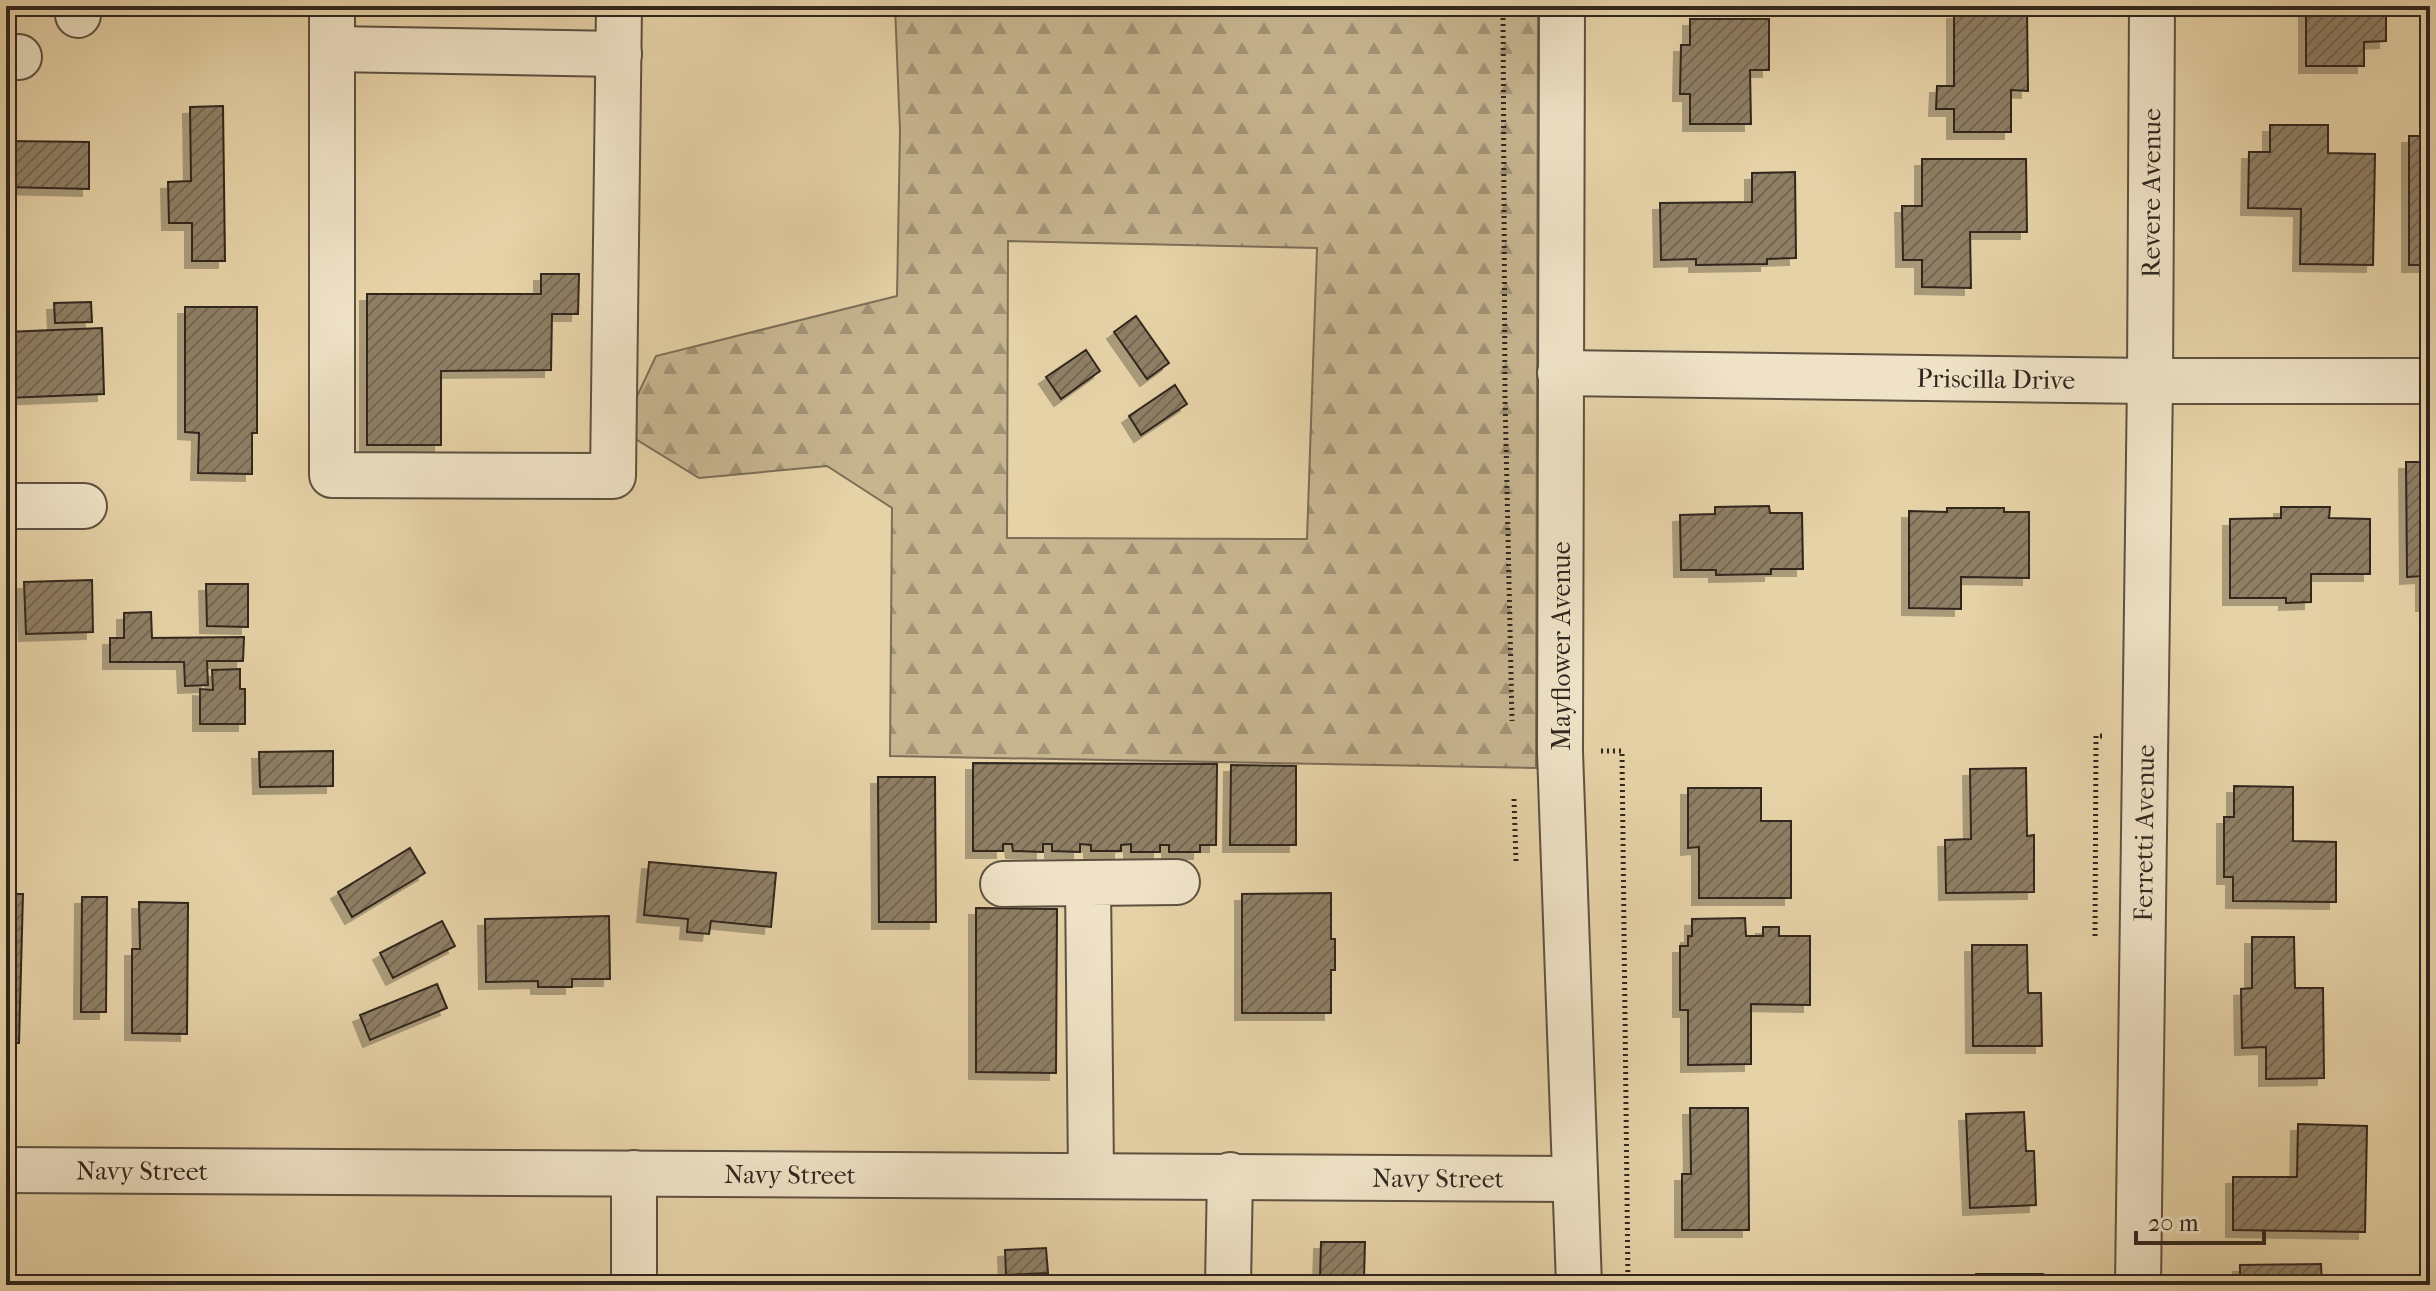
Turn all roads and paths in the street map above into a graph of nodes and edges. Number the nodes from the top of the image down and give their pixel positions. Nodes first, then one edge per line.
1 (332, 6) edge
2 (619, 6) edge
3 (1562, 6) edge
4 (2152, 6) edge
5 (332, 49) junction
6 (619, 54) junction
7 (1560, 373) junction
8 (2150, 381) junction
9 (2430, 381) edge
10 (6, 506) edge
11 (84, 506) dead end
12 (1560, 752) junction
13 (1177, 882) dead end
14 (1088, 883) junction
15 (1003, 884) dead end
16 (6, 1170) edge
17 (634, 1173) junction
18 (1091, 1174) junction
19 (1230, 1175) junction
20 (1574, 1179) junction
21 (634, 1285) edge
22 (1228, 1285) edge
23 (1579, 1285) edge
24 (1628, 1285) edge
25 (2138, 1285) edge

1 - 5 street
2 - 6 street
3 - 7 street, Mayflower Avenue
4 - 8 street, Revere Avenue
5 - 6 street
5 - 6 street
7 - 8 street, Priscilla Drive
7 - 12 street, Mayflower Avenue
8 - 9 street, Priscilla Drive
8 - 25 street, Ferretti Avenue
10 - 11 street
12 - 20 street, Mayflower Avenue
12 - 24 path
13 - 14 street
14 - 15 street
14 - 18 street
16 - 17 street, Navy Street
17 - 18 street, Navy Street
17 - 21 street
18 - 19 street, Navy Street
19 - 20 street, Navy Street
19 - 22 street
20 - 23 street, Mayflower Avenue

